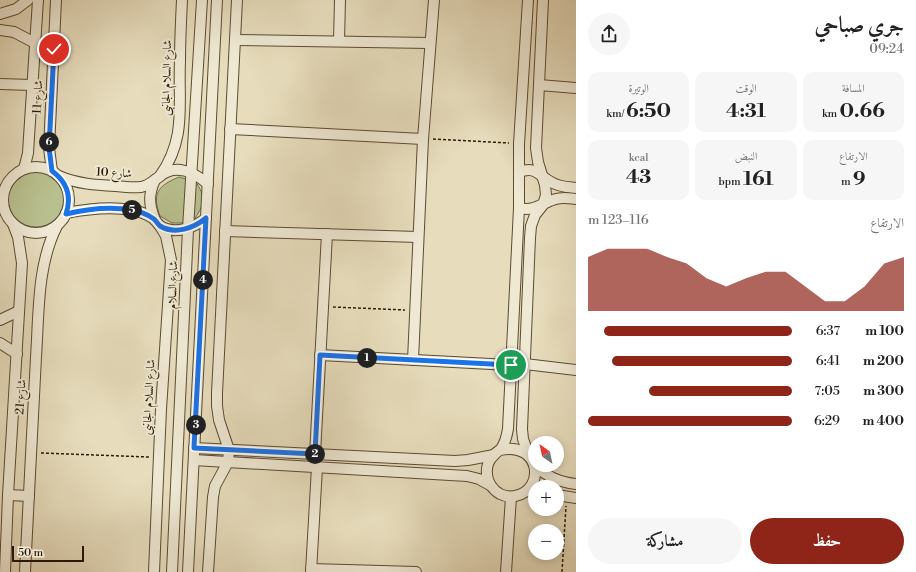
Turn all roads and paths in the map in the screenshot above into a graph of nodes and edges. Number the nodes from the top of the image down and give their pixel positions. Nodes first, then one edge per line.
1 (28, 0) edge
2 (38, 0) edge
3 (56, 0) edge
4 (182, 0) edge
5 (202, 0) edge
6 (217, 0) edge
7 (237, 0) edge
8 (340, 0) edge
9 (434, 0) edge
10 (528, 0) edge
11 (543, 0) edge
12 (0, 14) edge
13 (0, 30) edge
14 (235, 40) junction
15 (339, 41) junction
16 (35, 43) junction
17 (430, 43) junction
18 (0, 84) edge
19 (32, 85) junction
20 (539, 85) junction
21 (576, 88) edge
22 (181, 103) junction
23 (196, 103) junction
24 (230, 129) junction
25 (423, 139) junction
26 (519, 144) junction
27 (24, 169) junction
28 (192, 172) junction
29 (520, 172) junction
30 (56, 174) junction
31 (542, 175) junction
32 (157, 178) junction
33 (3, 184) edge
34 (208, 184) junction
35 (576, 188) edge
36 (576, 199) edge
37 (543, 205) junction
38 (519, 208) junction
39 (2, 210) edge
40 (66, 214) junction
41 (206, 218) junction
42 (158, 223) junction
43 (13, 224) junction
44 (57, 226) junction
45 (188, 229) junction
46 (225, 231) junction
47 (327, 234) junction
48 (418, 237) junction
49 (323, 306) junction
50 (168, 307) junction
51 (185, 308) junction
52 (19, 311) junction
53 (415, 311) junction
54 (0, 320) edge
55 (0, 343) edge
56 (16, 354) junction
57 (320, 355) junction
58 (413, 360) junction
59 (525, 364) junction
60 (511, 365) junction
61 (576, 370) edge
62 (194, 448) junction
63 (229, 450) junction
64 (528, 450) edge
65 (497, 452) junction
66 (31, 453) junction
67 (315, 454) junction
68 (528, 457) edge
69 (159, 458) junction
70 (194, 460) junction
71 (228, 462) junction
72 (317, 467) junction
73 (535, 472) edge
74 (542, 472) edge
75 (576, 484) edge
76 (490, 485) junction
77 (8, 495) junction
78 (528, 495) edge
79 (29, 496) junction
80 (515, 496) junction
81 (566, 496) edge
82 (311, 571) edge
83 (5, 572) edge
84 (26, 572) edge
85 (154, 572) edge
86 (172, 572) edge
87 (188, 572) edge
88 (208, 572) edge
89 (407, 572) edge
90 (416, 572) edge
91 (506, 572) edge
92 (562, 572) edge

1 - 12 street
2 - 16 street, شارع 11
3 - 30 street, شارع 11
4 - 22 street, شارع السلام الجانبى
5 - 23 street, شارع السلام
6 - 34 street
7 - 14 street
8 - 15 street
9 - 17 street
10 - 26 street
11 - 20 street
13 - 16 street
14 - 15 street
14 - 24 street
15 - 17 street
16 - 19 street, شارع 11
17 - 25 street
18 - 19 street
19 - 27 street, شارع 11
20 - 21 street
20 - 31 street
22 - 23 street
22 - 32 street, شارع السلام الجانبى
23 - 28 street, شارع السلام
24 - 25 street
24 - 46 street
25 - 26 path
25 - 48 street
26 - 29 street
27 - 30 street
27 - 33 street
28 - 32 street, شارع 10
28 - 34 street
28 - 45 street, شارع السلام
29 - 31 street
29 - 38 street
30 - 32 street, شارع 10
30 - 40 street
31 - 35 street
31 - 37 street
32 - 42 street, شارع السلام الجانبى
33 - 39 street
34 - 41 street
36 - 37 street
37 - 38 street
37 - 59 street
38 - 60 street
39 - 43 street
40 - 42 street
40 - 44 street
41 - 45 street
41 - 62 street
42 - 45 street
42 - 50 street, شارع السلام الجانبى
43 - 44 street
43 - 52 street, شارع 21
44 - 66 street, شارع 21
45 - 51 street, شارع السلام
46 - 47 street
46 - 63 street
47 - 48 street
47 - 49 street
48 - 53 street
49 - 53 path
49 - 57 street
50 - 51 street
50 - 69 street, شارع السلام الجانبى
51 - 86 street, شارع السلام
52 - 54 street
52 - 56 street, شارع 21
53 - 58 street
55 - 56 street
56 - 77 street, شارع 21
57 - 58 street
57 - 67 street
58 - 60 street
59 - 61 street
59 - 64 street
60 - 65 street
62 - 63 street
62 - 70 street
63 - 67 street
63 - 71 street
65 - 67 street
65 - 68 street
65 - 76 street
66 - 69 path
66 - 79 street, شارع 21
69 - 85 street, شارع السلام الجانبى
70 - 71 street
70 - 87 street
71 - 72 street
71 - 88 street
72 - 76 street
72 - 82 street
73 - 80 street
74 - 75 street
76 - 80 street
77 - 79 street
77 - 83 street, شارع 21
78 - 80 street
79 - 84 street, شارع 21
80 - 91 street
81 - 92 path
82 - 89 street
89 - 90 street

